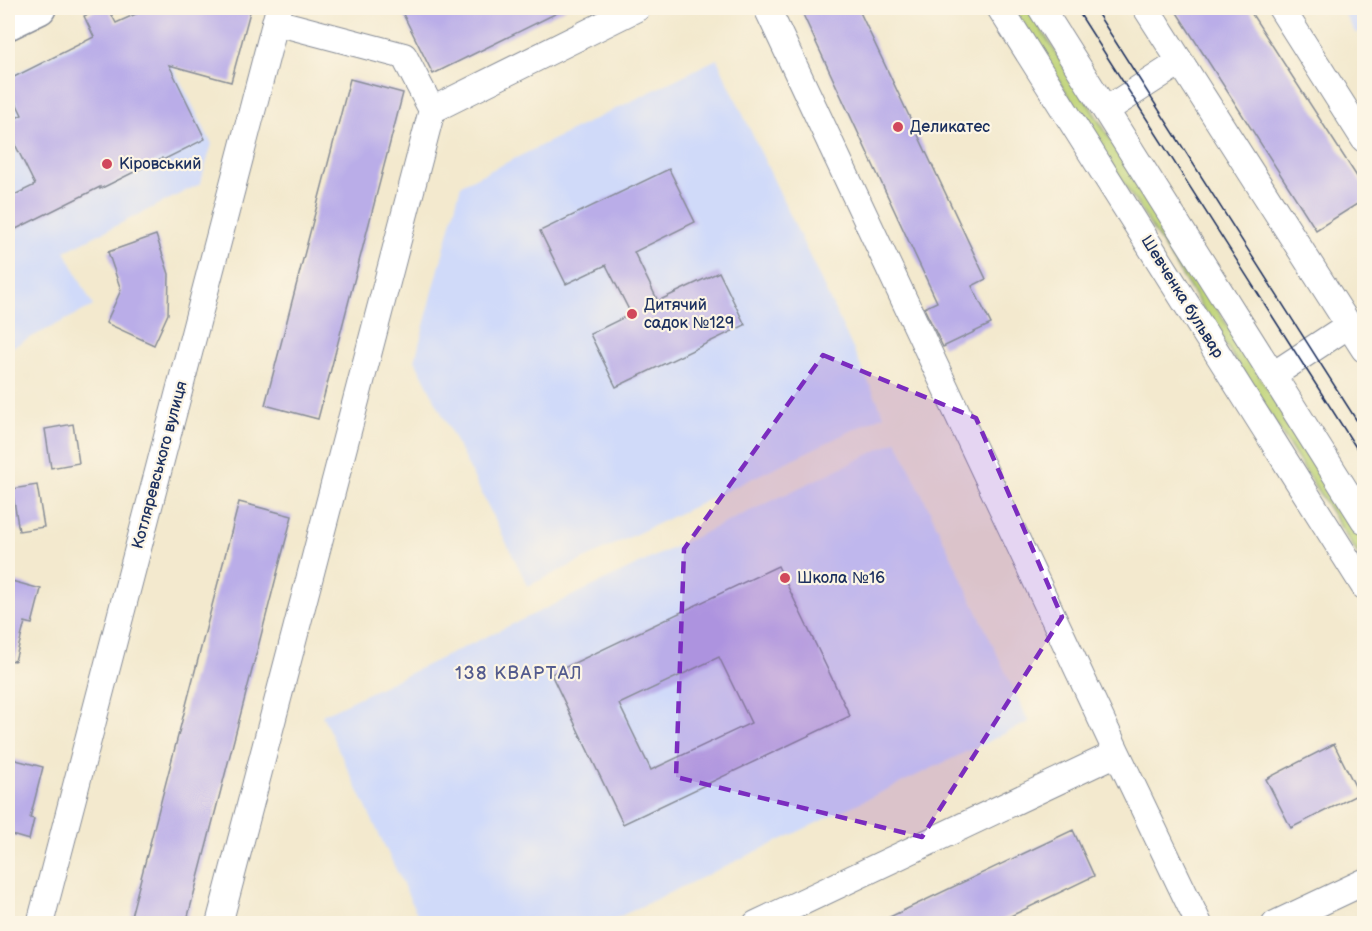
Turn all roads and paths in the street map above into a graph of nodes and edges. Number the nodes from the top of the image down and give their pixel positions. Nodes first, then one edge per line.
1 (39, 8) edge
2 (638, 8) edge
3 (767, 8) edge
4 (1000, 8) edge
5 (1041, 8) edge
6 (1146, 8) edge
7 (1281, 8) edge
8 (277, 15) edge
9 (8, 23) edge
10 (1180, 62) junction
11 (432, 110) junction
12 (1106, 110) junction
13 (1365, 139) edge
14 (1349, 325) junction
15 (1365, 349) edge
16 (1273, 375) junction
17 (1365, 520) edge
18 (1365, 586) edge
19 (1117, 753) junction
20 (1365, 882) edge
21 (40, 924) edge
22 (219, 924) edge
23 (756, 924) edge
24 (1199, 924) edge
25 (1275, 924) edge

1 - 9 main road
2 - 11 street
3 - 19 street
4 - 18 street, Шевченка бульвар
5 - 12 street
6 - 10 street
7 - 13 street
8 - 11 street
8 - 21 street, Котляревського вулиця
10 - 12 street
10 - 14 street
11 - 22 street
12 - 16 street
14 - 15 street
14 - 16 street
16 - 17 street
19 - 23 street
19 - 24 street
20 - 25 street

